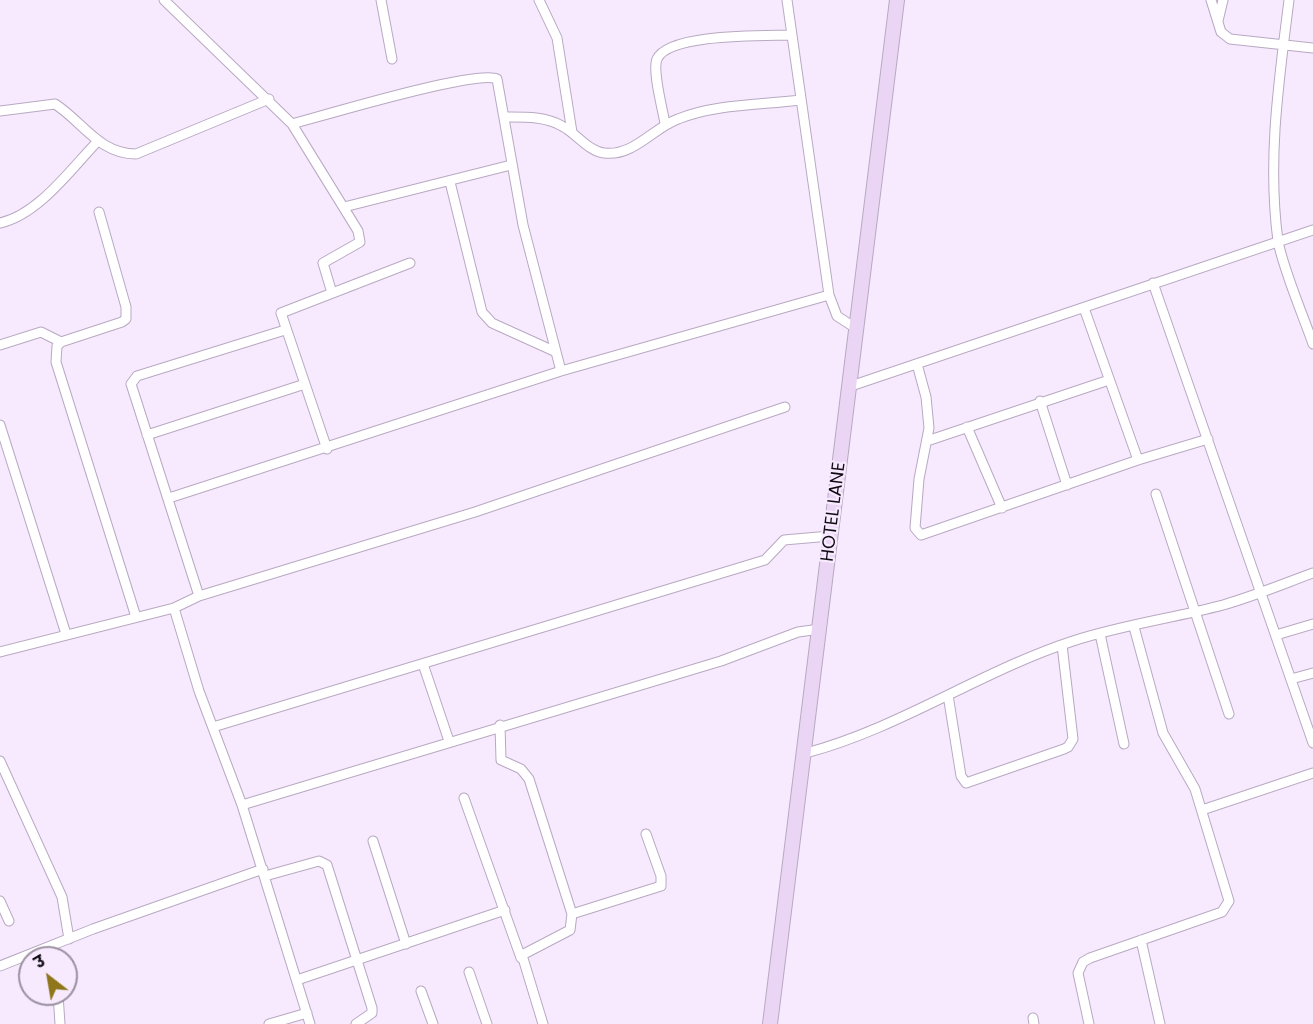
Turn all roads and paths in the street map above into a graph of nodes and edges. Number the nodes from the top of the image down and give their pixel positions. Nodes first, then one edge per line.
1 (166, 0) edge
2 (381, 0) edge
3 (539, 0) edge
4 (787, 0) edge
5 (897, 0) edge
6 (1211, 0) edge
7 (1223, 0) edge
8 (1289, 0) edge
9 (1217, 23) junction
10 (792, 35) junction
11 (1283, 46) junction
12 (1313, 48) edge
13 (392, 59) dead end
14 (269, 99) junction
15 (800, 100) junction
16 (0, 111) edge
17 (504, 117) junction
18 (292, 124) junction
19 (665, 124) junction
20 (572, 132) junction
21 (97, 141) junction
22 (511, 165) junction
23 (450, 182) junction
24 (344, 207) junction
25 (99, 212) dead end
26 (0, 223) edge
27 (1313, 230) edge
28 (1278, 243) junction
29 (410, 263) dead end
30 (1154, 283) junction
31 (332, 294) junction
32 (829, 296) junction
33 (1084, 308) junction
34 (850, 325) junction
35 (285, 330) junction
36 (61, 342) junction
37 (1313, 344) edge
38 (0, 345) edge
39 (556, 352) junction
40 (917, 364) junction
41 (561, 371) junction
42 (1109, 380) junction
43 (305, 384) junction
44 (851, 386) junction
45 (1040, 401) junction
46 (785, 407) dead end
47 (0, 425) edge
48 (968, 427) junction
49 (147, 435) junction
50 (1208, 439) junction
51 (927, 441) junction
52 (327, 449) junction
53 (1138, 460) junction
54 (1067, 485) junction
55 (1156, 494) dead end
56 (169, 498) junction
57 (1002, 508) junction
58 (830, 536) junction
59 (1313, 573) edge
60 (1262, 593) junction
61 (199, 596) junction
62 (174, 608) junction
63 (1195, 611) junction
64 (136, 617) junction
65 (1313, 624) edge
66 (1134, 627) junction
67 (811, 630) junction
68 (66, 634) junction
69 (1100, 634) junction
70 (1276, 635) junction
71 (1062, 645) junction
72 (0, 652) edge
73 (423, 664) junction
74 (1313, 673) edge
75 (1291, 679) junction
76 (948, 695) junction
77 (1229, 714) dead end
78 (500, 725) junction
79 (213, 727) junction
80 (449, 741) junction
81 (1313, 743) edge
82 (1124, 744) dead end
83 (806, 753) junction
84 (0, 761) edge
85 (1313, 773) edge
86 (465, 798) dead end
87 (243, 805) junction
88 (1202, 810) junction
89 (646, 834) dead end
90 (373, 841) dead end
91 (264, 872) junction
92 (0, 901) edge
93 (504, 910) junction
94 (572, 914) junction
95 (9, 921) dead end
96 (69, 939) junction
97 (1141, 940) junction
98 (406, 944) junction
99 (55, 946) edge
100 (521, 958) junction
101 (18, 960) edge
102 (357, 961) junction
103 (0, 966) edge
104 (469, 972) dead end
105 (297, 980) junction
106 (421, 991) dead end
107 (59, 1006) edge
108 (307, 1012) junction
109 (60, 1024) edge
110 (269, 1024) edge
111 (310, 1024) edge
112 (356, 1024) edge
113 (433, 1024) edge
114 (486, 1024) edge
115 (543, 1024) edge
116 (770, 1024) edge
117 (1089, 1024) edge
118 (1160, 1024) edge

1 - 14 street
2 - 13 street
3 - 20 street
4 - 10 street
5 - 34 street, HOTEL LANE
6 - 9 street
7 - 9 street
8 - 11 street
9 - 11 street
10 - 15 street
10 - 19 street
11 - 12 street
11 - 28 street
14 - 18 street
14 - 21 street
15 - 19 street
15 - 32 street
16 - 21 street
17 - 18 street
17 - 20 street
17 - 22 street
18 - 24 street
19 - 20 street
21 - 26 street
22 - 23 street
22 - 39 street
23 - 24 street
23 - 39 street
24 - 31 street
25 - 36 street
27 - 28 street
28 - 30 street
28 - 37 street
29 - 31 street
30 - 33 street
30 - 50 street
31 - 35 street
32 - 34 street
32 - 41 street
33 - 40 street
33 - 42 street
34 - 44 street, HOTEL LANE
35 - 43 street
35 - 49 street
36 - 38 street
36 - 64 street
39 - 41 street
40 - 44 street
40 - 51 street
41 - 52 street
42 - 45 street
42 - 53 street
43 - 49 street
43 - 52 street
44 - 58 street, HOTEL LANE
45 - 48 street
45 - 54 street
46 - 61 street
47 - 68 street
48 - 51 street
48 - 57 street
49 - 56 street
50 - 53 street
50 - 60 street
51 - 57 street
52 - 56 street
53 - 54 street
54 - 57 street
55 - 63 street
56 - 61 street
58 - 67 street, HOTEL LANE
58 - 73 street
59 - 60 street
60 - 63 street
60 - 70 street
61 - 62 street
62 - 64 street
62 - 79 street
63 - 66 street
63 - 77 street
64 - 68 street
65 - 70 street
66 - 69 street
66 - 88 street
67 - 78 street
67 - 83 street, HOTEL LANE
68 - 72 street
69 - 71 street
69 - 82 street
70 - 75 street
71 - 76 street
71 - 76 street
73 - 79 street
73 - 80 street
74 - 75 street
75 - 81 street
76 - 83 street
78 - 80 street
78 - 94 street
79 - 87 street
80 - 87 street
83 - 116 street, HOTEL LANE
84 - 96 street
85 - 88 street
86 - 93 street
87 - 91 street
88 - 97 street
89 - 94 street
90 - 98 street
91 - 96 street
91 - 102 street
91 - 105 street
92 - 95 street
93 - 98 street
93 - 100 street
94 - 100 street
96 - 99 street
97 - 117 street
97 - 118 street
98 - 102 street
100 - 115 street
101 - 103 street
102 - 105 street
102 - 112 street
104 - 114 street
105 - 108 street
106 - 113 street
107 - 109 street
108 - 110 street
108 - 111 street

